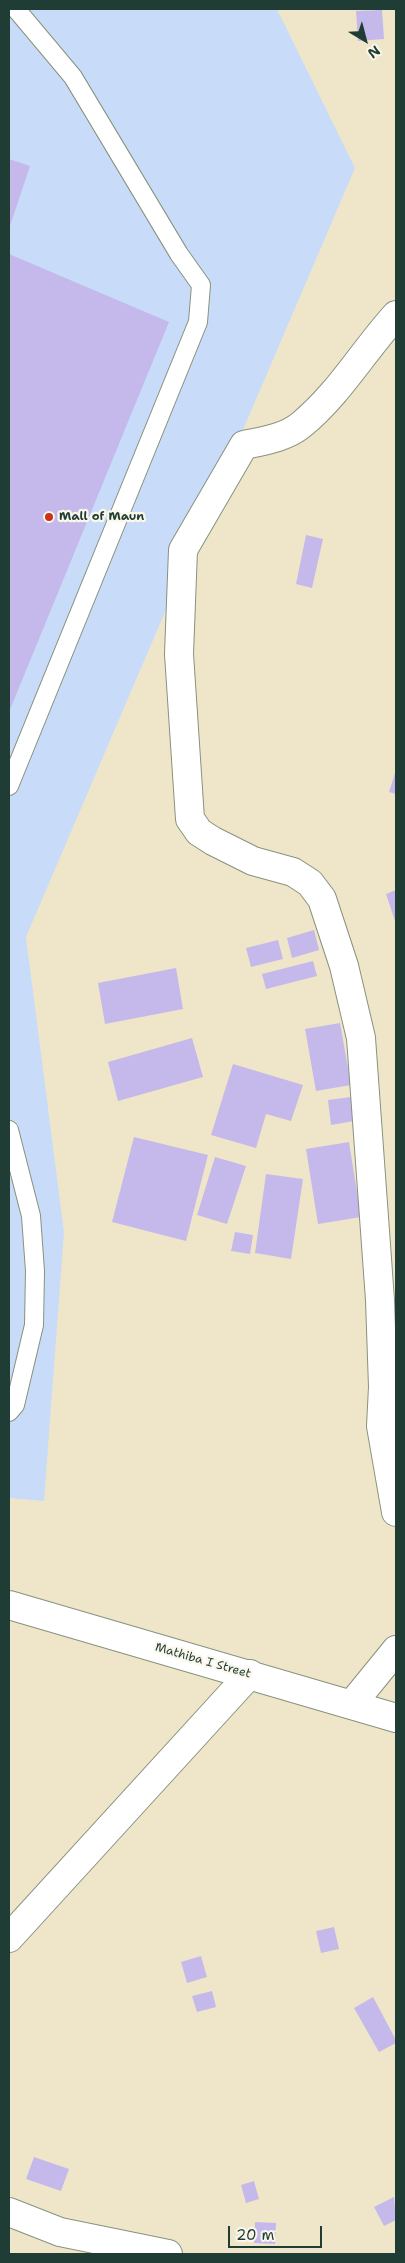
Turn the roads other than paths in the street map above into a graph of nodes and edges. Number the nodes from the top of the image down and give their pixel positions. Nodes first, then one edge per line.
1 (16, 9) edge
2 (396, 315) edge
3 (9, 786) edge
4 (9, 1130) edge
5 (9, 1412) edge
6 (396, 1512) edge
7 (9, 1605) edge
8 (396, 1650) edge
9 (250, 1674) junction
10 (352, 1704) junction
11 (396, 1718) edge
12 (9, 1938) edge
13 (9, 2212) edge
14 (168, 2254) edge

1 - 3 lane
2 - 6 street
4 - 5 lane
7 - 9 street, Mathiba I Street
8 - 10 street
9 - 10 street, Mathiba I Street
9 - 12 street
10 - 11 street, Mathiba I Street
13 - 14 street

